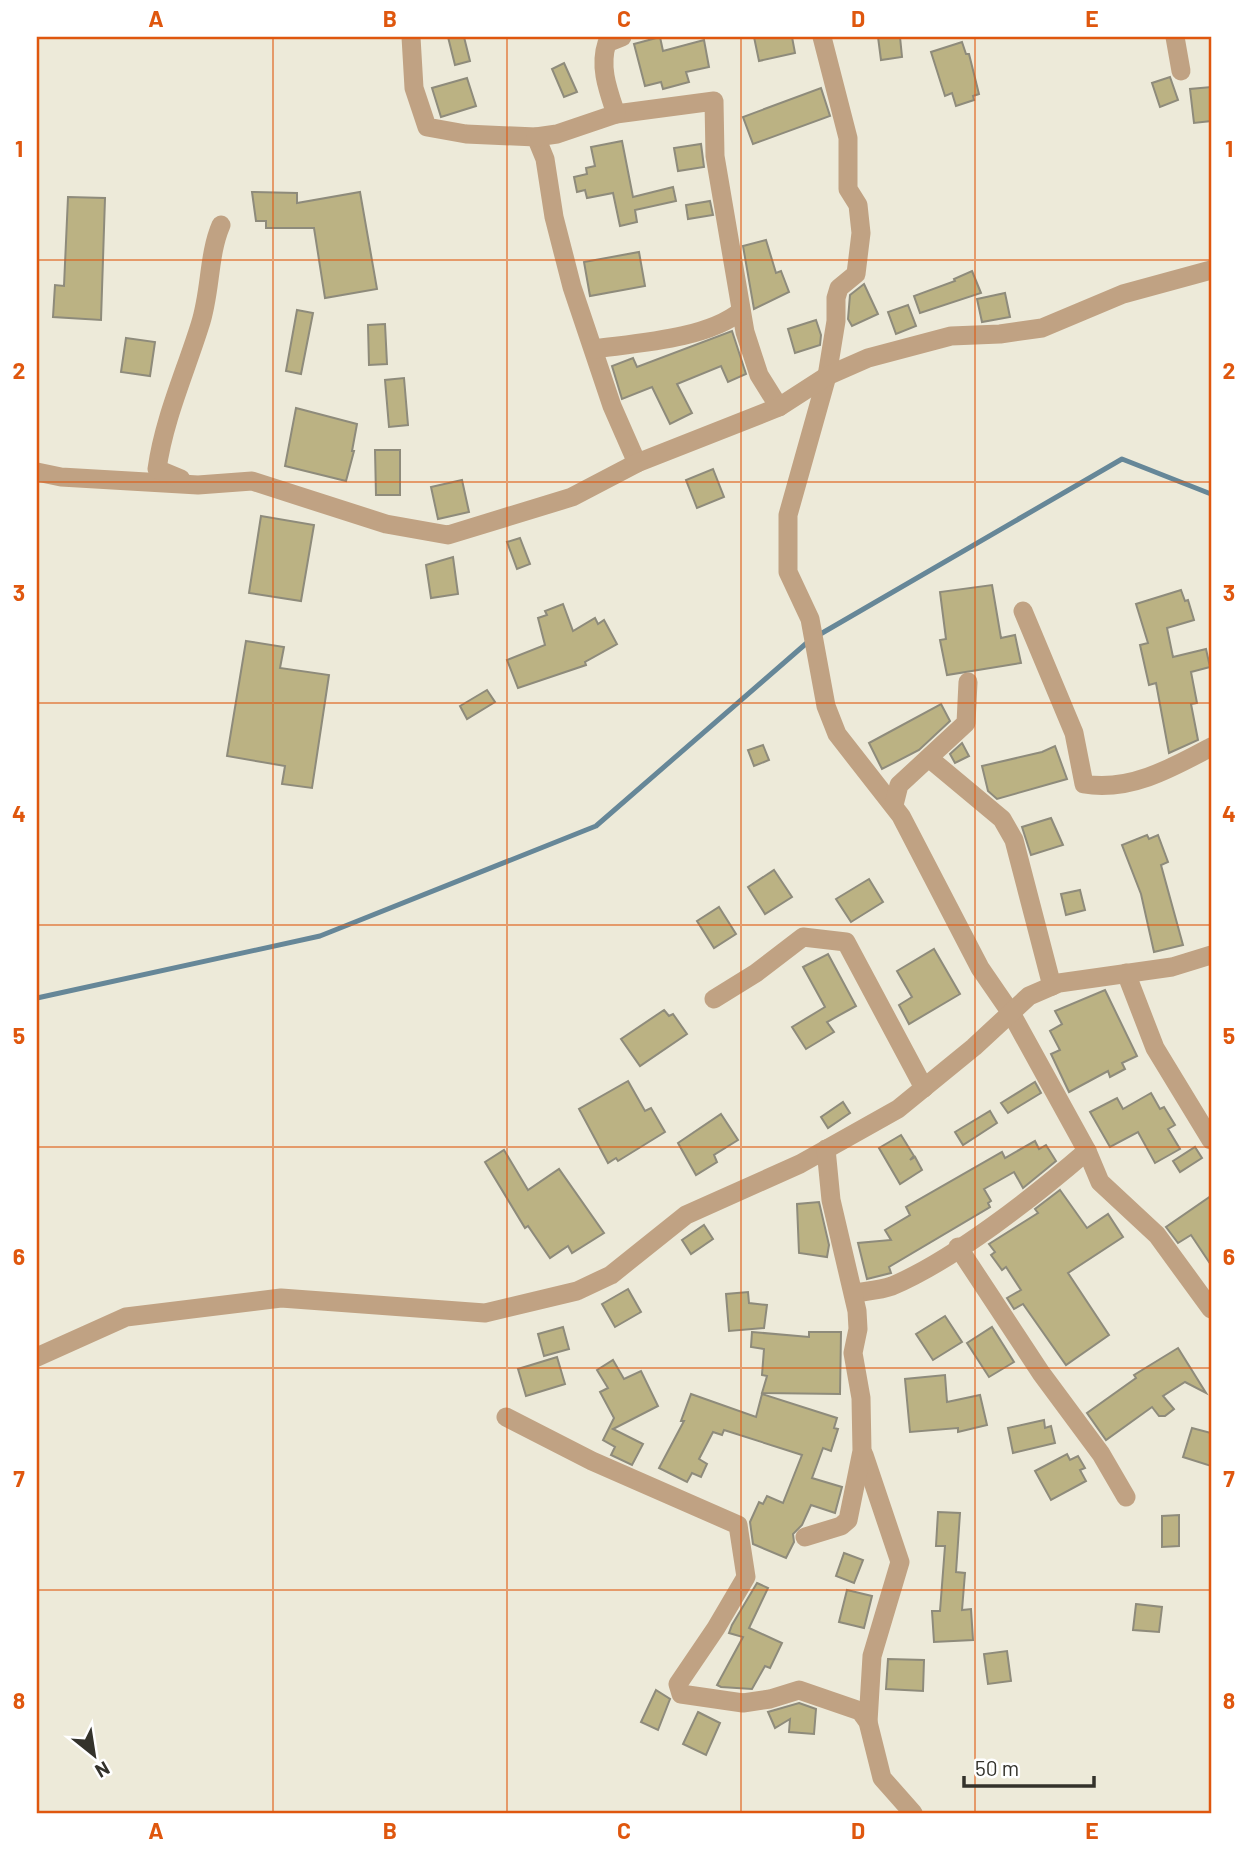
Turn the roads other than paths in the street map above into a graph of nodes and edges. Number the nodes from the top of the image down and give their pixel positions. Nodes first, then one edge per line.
1 (411, 37) edge
2 (622, 37) edge
3 (822, 37) edge
4 (1175, 37) edge
5 (1181, 71) dead end
6 (616, 114) junction
7 (536, 137) junction
8 (220, 225) dead end
9 (1211, 270) edge
10 (741, 311) junction
11 (594, 349) junction
12 (827, 376) junction
13 (779, 407) junction
14 (637, 463) junction
15 (37, 472) edge
16 (198, 485) junction
17 (1023, 611) dead end
18 (968, 682) dead end
19 (1211, 747) edge
20 (930, 759) junction
21 (894, 805) junction
22 (1211, 954) edge
23 (1126, 973) junction
24 (1052, 986) junction
25 (714, 999) dead end
26 (1011, 1013) junction
27 (924, 1088) junction
28 (1211, 1140) edge
29 (826, 1149) junction
30 (1087, 1151) junction
31 (958, 1247) junction
32 (855, 1293) junction
33 (1211, 1309) edge
34 (37, 1357) edge
35 (506, 1417) dead end
36 (862, 1451) junction
37 (1126, 1497) dead end
38 (805, 1537) dead end
39 (868, 1722) junction
40 (913, 1813) edge

1 - 7 street
2 - 6 street
3 - 12 street
4 - 5 street
6 - 7 street
6 - 10 street
7 - 11 street
8 - 16 street
9 - 12 street
10 - 11 street
10 - 13 street
11 - 14 street
12 - 13 street
12 - 21 street
13 - 14 street
14 - 16 street
15 - 16 street
17 - 19 street
18 - 20 street
20 - 21 street
20 - 24 street
21 - 26 street
22 - 23 street
23 - 24 street
23 - 28 street
24 - 26 street
25 - 27 street
26 - 27 street
26 - 30 street
27 - 29 street
29 - 32 street
29 - 34 street
30 - 31 street
30 - 33 street
31 - 32 street
31 - 37 street
32 - 36 street
35 - 39 street
36 - 38 street
36 - 39 street
39 - 40 street

